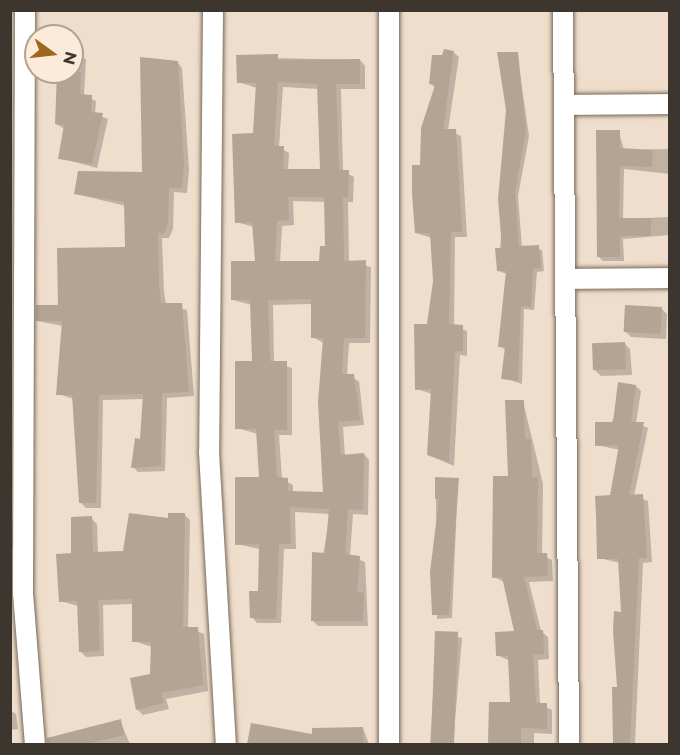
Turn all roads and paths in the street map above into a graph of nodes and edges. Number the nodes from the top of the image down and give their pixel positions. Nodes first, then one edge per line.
1 (25, 10) edge
2 (213, 10) edge
3 (389, 10) edge
4 (563, 10) edge
5 (669, 104) edge
6 (564, 105) junction
7 (669, 278) edge
8 (565, 279) junction
9 (35, 744) edge
10 (226, 744) edge
11 (389, 744) edge
12 (569, 744) edge

1 - 9 street
2 - 10 street
3 - 11 street
4 - 6 street
5 - 6 street
6 - 8 street
7 - 8 street
8 - 12 street

